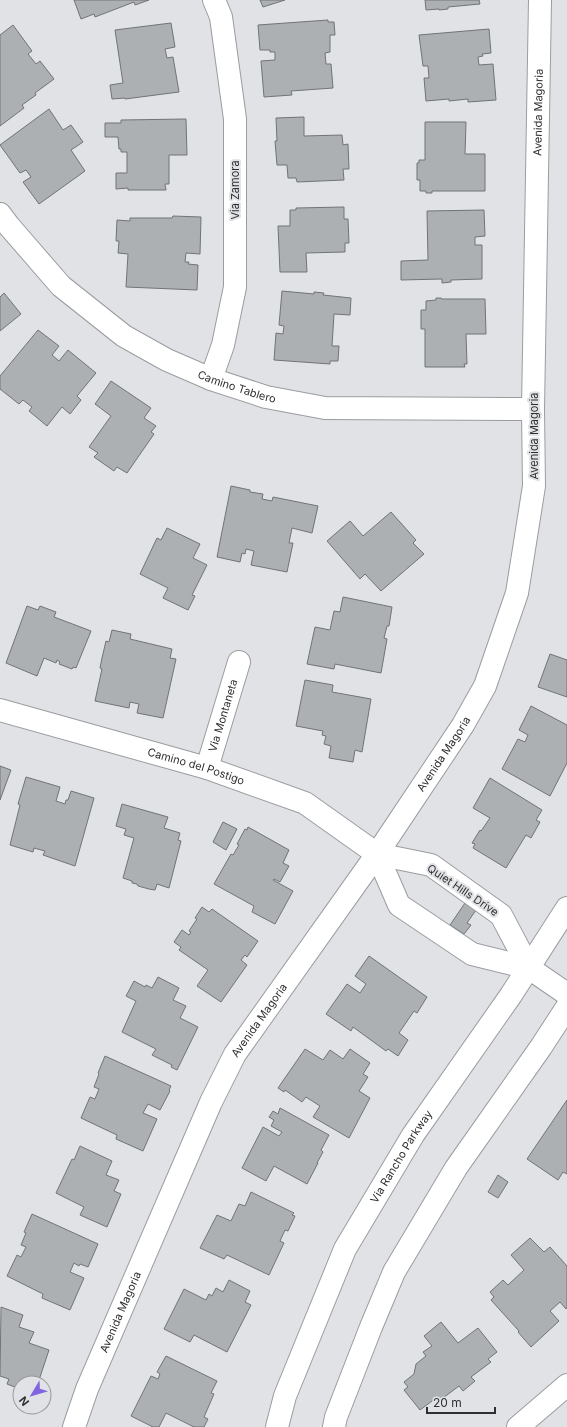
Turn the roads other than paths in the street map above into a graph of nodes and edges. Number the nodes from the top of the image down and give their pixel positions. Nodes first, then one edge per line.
1 (214, 0) edge
2 (540, 0) edge
3 (0, 214) edge
4 (211, 379) junction
5 (533, 409) junction
6 (239, 662) dead end
7 (0, 710) edge
8 (208, 768) junction
9 (377, 854) junction
10 (567, 908) edge
11 (528, 968) junction
12 (567, 994) edge
13 (567, 1007) edge
14 (567, 1385) edge
15 (74, 1427) edge
16 (277, 1427) edge
17 (334, 1427) edge
18 (518, 1427) edge

1 - 4 street, Via Zamora
2 - 5 street, Avenida Magoria
3 - 4 street, Camino Tablero
4 - 5 street, Camino Tablero
5 - 9 street, Avenida Magoria
6 - 8 street, Via Montaneta
7 - 8 street, Camino del Postigo
8 - 9 street, Camino del Postigo
9 - 11 street, Quiet Hills Drive
9 - 11 street, Quiet Hills Drive
9 - 15 street, Avenida Magoria
10 - 11 street, Via Rancho Parkway
11 - 12 street, Quiet Hills Drive
11 - 16 street, Via Rancho Parkway
13 - 17 street
14 - 18 street

